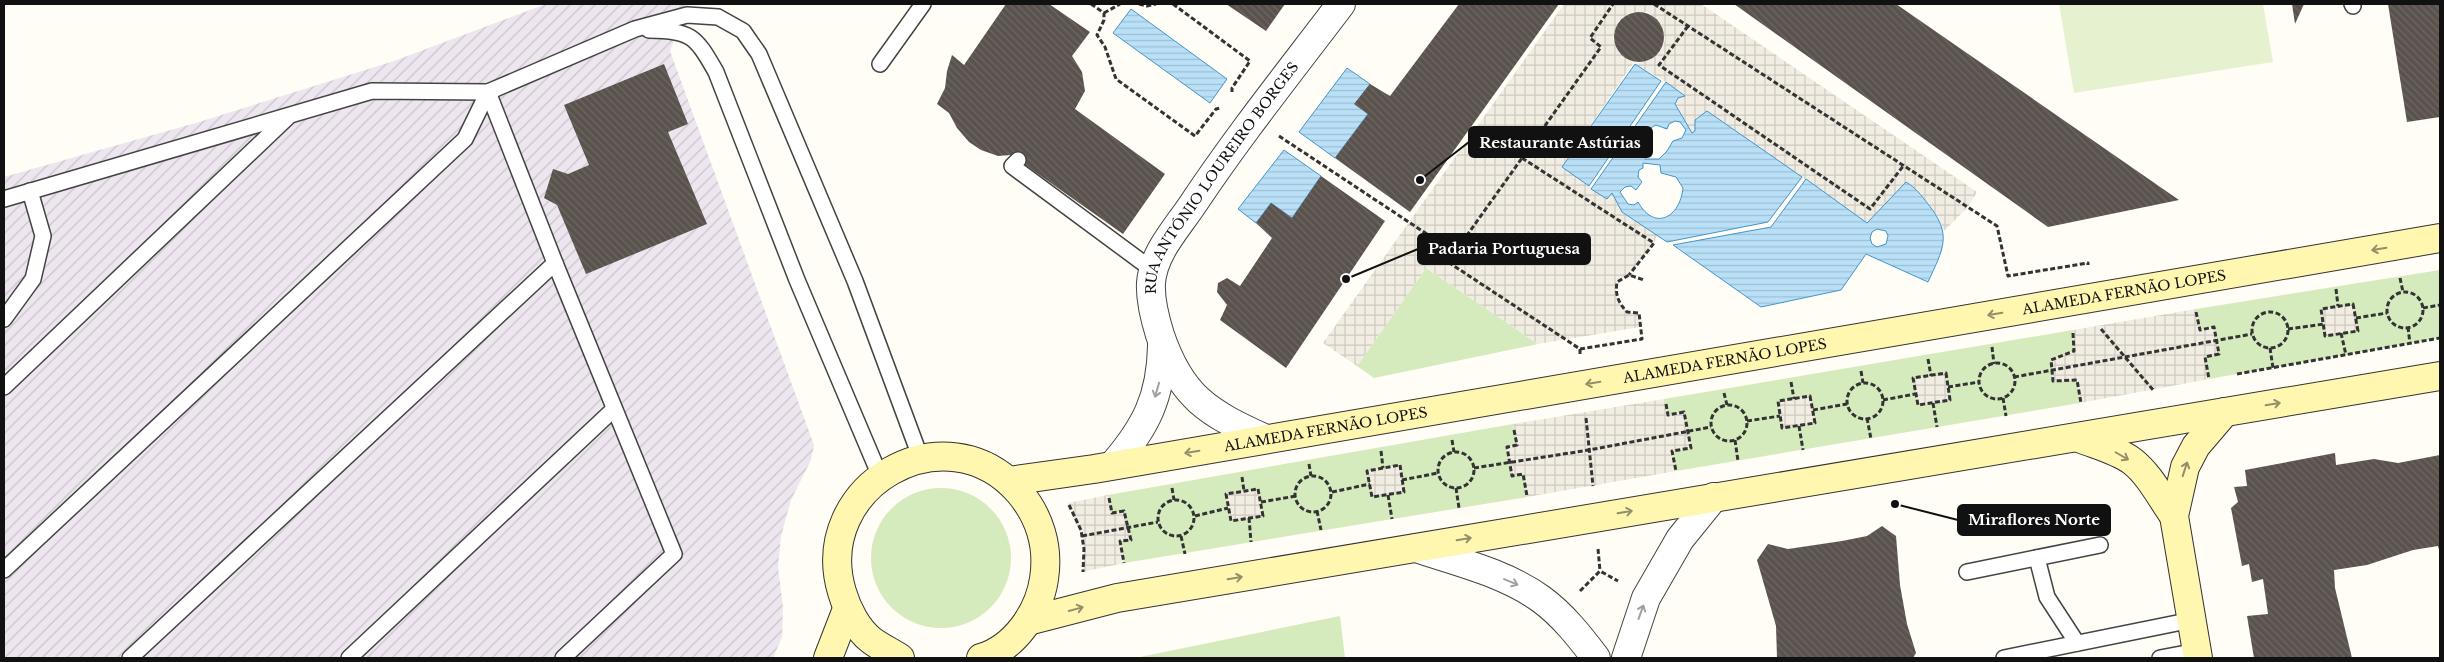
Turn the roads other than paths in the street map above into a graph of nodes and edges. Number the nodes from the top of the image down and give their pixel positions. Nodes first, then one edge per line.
1 (923, 4) edge
2 (1341, 4) edge
3 (635, 30) junction
4 (880, 64) dead end
5 (488, 92) junction
6 (291, 114) junction
7 (1018, 160) dead end
8 (30, 191) junction
9 (4, 199) edge
10 (2436, 240) edge
11 (555, 263) junction
12 (1154, 270) junction
13 (4, 319) edge
14 (1162, 342) junction
15 (2440, 376) edge
16 (4, 387) edge
17 (614, 409) junction
18 (2225, 412) junction
19 (2077, 438) junction
20 (1266, 439) junction
21 (922, 459) junction
22 (1112, 465) junction
23 (880, 476) junction
24 (1009, 480) junction
25 (1714, 497) junction
26 (2174, 516) junction
27 (2100, 545) dead end
28 (1416, 548) junction
29 (2037, 558) junction
30 (4, 570) edge
31 (1967, 572) dead end
32 (848, 610) junction
33 (2192, 620) junction
34 (1028, 621) junction
35 (2077, 643) junction
36 (2198, 655) edge
37 (130, 658) edge
38 (349, 658) edge
39 (563, 658) edge
40 (828, 658) edge
41 (900, 658) edge
42 (981, 658) edge
43 (1596, 658) edge
44 (1626, 658) edge
45 (2004, 658) edge
46 (2160, 658) edge

1 - 4 lane
2 - 12 street, RUA ANTÓNIO LOUREIRO BORGES
3 - 5 lane
3 - 21 lane
3 - 23 lane
5 - 6 lane
5 - 11 lane
5 - 30 lane
6 - 8 lane
6 - 16 lane
7 - 12 lane
8 - 9 lane
8 - 13 lane
10 -> 20 street, ALAMEDA FERNÃO LOPES
11 - 17 lane
11 - 37 lane
12 - 14 street, RUA ANTÓNIO LOUREIRO BORGES
14 - 20 street, RUA ANTÓNIO LOUREIRO BORGES
14 -> 22 street
18 -> 15 street
17 - 38 lane
17 - 39 lane
18 - 19 street
26 -> 18 street
19 - 25 street
19 -> 26 street
20 -> 22 street, ALAMEDA FERNÃO LOPES
21 - 23 street
21 - 24 street
22 - 24 street, ALAMEDA FERNÃO LOPES
23 - 32 street
24 - 34 street
28 -> 25 street
44 -> 25 street
26 - 33 street
27 - 29 lane
34 -> 28 street
28 -> 43 street
29 - 31 lane
29 - 35 lane
32 - 40 street
32 - 41 street
33 - 35 lane
33 - 36 street
34 - 42 street
35 - 45 lane
36 - 46 lane

